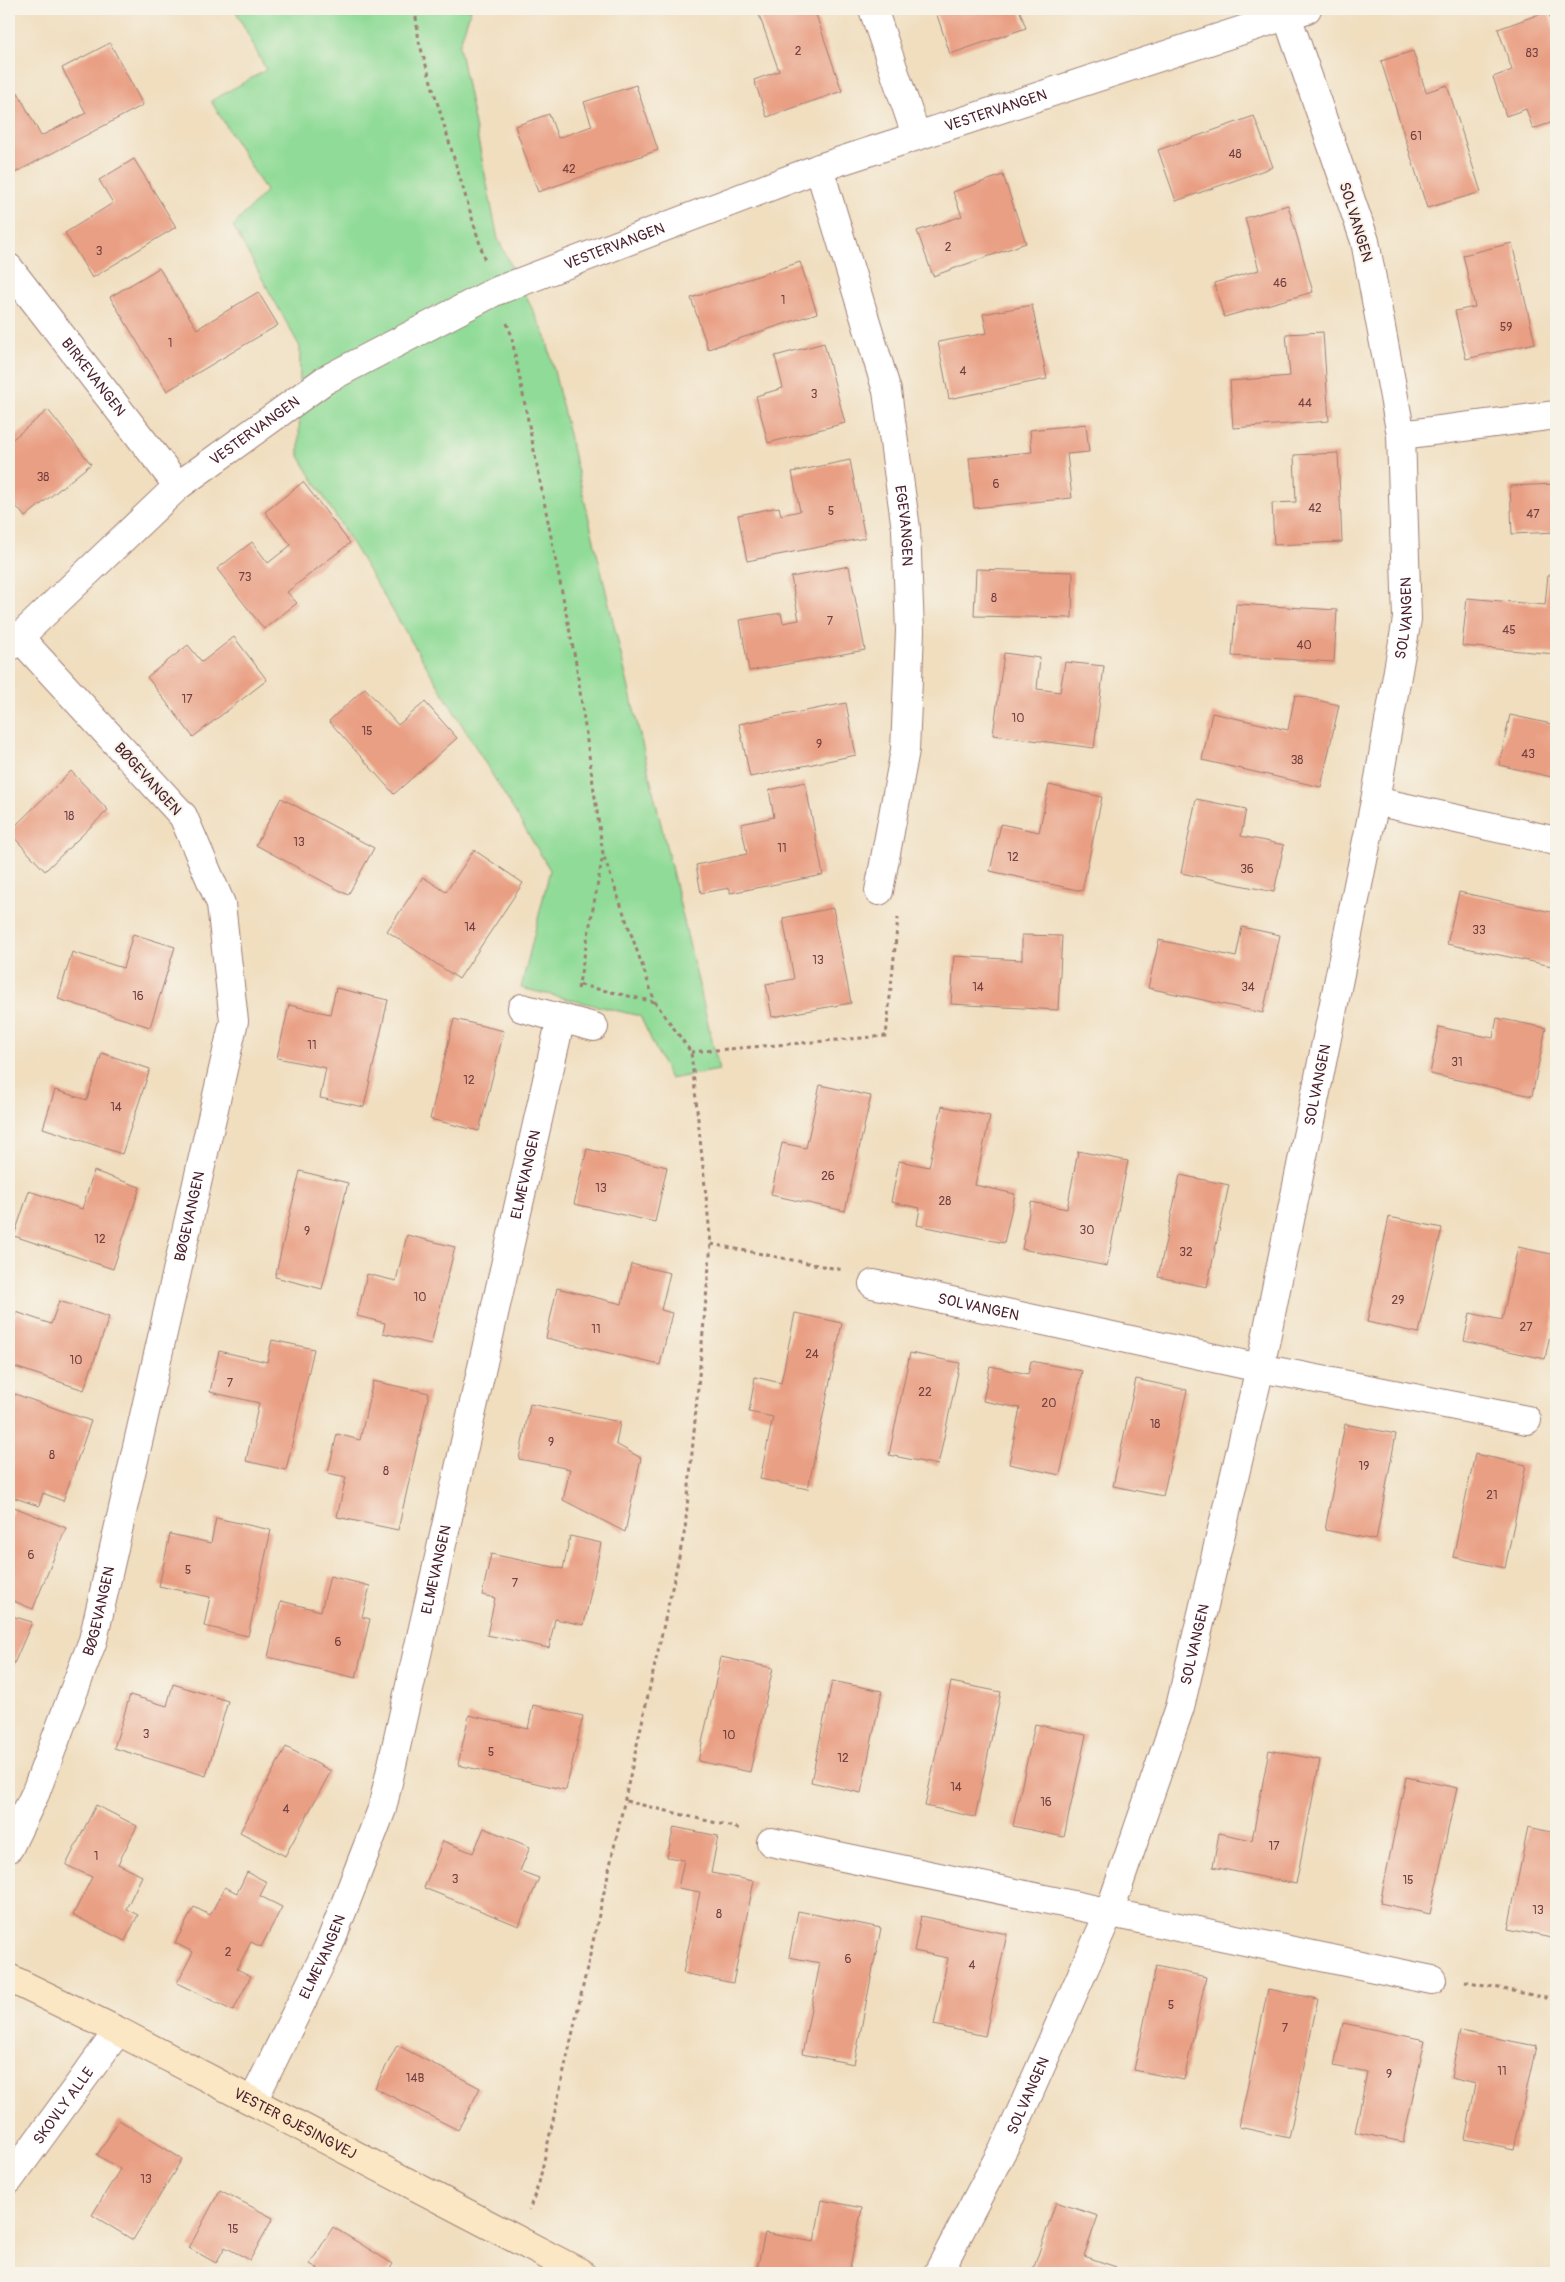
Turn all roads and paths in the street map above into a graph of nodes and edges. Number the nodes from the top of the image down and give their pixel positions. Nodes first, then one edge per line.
1 (415, 9) edge
2 (873, 9) edge
3 (1297, 12) edge
4 (916, 135) junction
5 (819, 168) junction
6 (9, 268) edge
7 (494, 292) junction
8 (1556, 415) edge
9 (1401, 435) junction
10 (178, 486) junction
11 (14, 641) edge
12 (1375, 801) junction
13 (1556, 840) edge
14 (603, 854) junction
15 (879, 891) joint
16 (580, 985) junction
17 (655, 1002) junction
18 (522, 1008) dead end
19 (562, 1018) junction
20 (594, 1026) dead end
21 (691, 1052) junction
22 (711, 1244) junction
23 (872, 1284) joint
24 (1260, 1368) junction
25 (1527, 1420) dead end
26 (626, 1801) junction
27 (771, 1842) joint
28 (9, 1848) edge
29 (1109, 1913) junction
30 (9, 1978) edge
31 (1432, 1980) joint
32 (1556, 2000) edge
33 (118, 2031) junction
34 (253, 2101) junction
35 (9, 2180) edge
36 (518, 2239) junction
37 (581, 2273) edge
38 (938, 2273) edge

1 - 7 path
2 - 4 street
3 - 4 street, VESTERVANGEN
3 - 9 street, SOLVANGEN
4 - 5 street, VESTERVANGEN
5 - 7 street, VESTERVANGEN
5 - 15 street, EGEVANGEN
6 - 10 street, BIRKEVANGEN
7 - 10 street, VESTERVANGEN
7 - 14 path
8 - 9 street
9 - 12 street, SOLVANGEN
10 - 11 street, VESTERVANGEN
11 - 28 street, BØGEVANGEN
12 - 13 street
12 - 24 street, SOLVANGEN
14 - 16 path
14 - 17 path
15 - 21 path
16 - 17 path
16 - 19 path
17 - 21 path
18 - 19 street
19 - 20 street
19 - 34 street, ELMEVANGEN
21 - 22 path
22 - 23 path
22 - 26 path
23 - 24 street, SOLVANGEN
24 - 25 street, SOLVANGEN
24 - 29 street, SOLVANGEN
26 - 27 path
26 - 36 path
27 - 29 street
29 - 31 street
29 - 38 street, SOLVANGEN
30 - 33 street, VESTER GJESINGVEJ
31 - 32 path
33 - 34 street, VESTER GJESINGVEJ
33 - 35 street, SKOVLY ALLE
34 - 36 street, VESTER GJESINGVEJ
36 - 37 street, VESTER GJESINGVEJ

